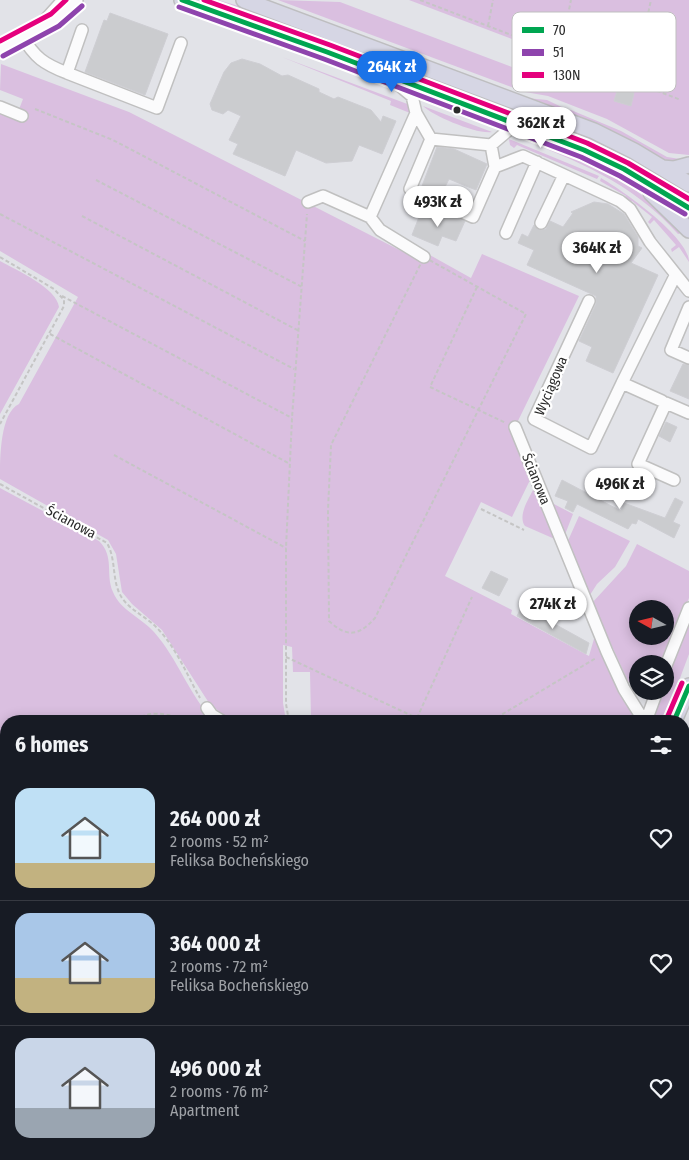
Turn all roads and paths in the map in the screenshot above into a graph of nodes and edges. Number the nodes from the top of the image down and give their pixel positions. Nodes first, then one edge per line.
1 (63, 0) edge
2 (77, 0) edge
3 (182, 0) edge
4 (244, 0) edge
5 (420, 0) edge
6 (493, 0) edge
7 (488, 26) junction
8 (35, 29) junction
9 (82, 30) dead end
10 (512, 35) edge
11 (22, 36) junction
12 (181, 43) dead end
13 (0, 49) edge
14 (67, 73) junction
15 (384, 74) junction
16 (660, 92) edge
17 (681, 100) dead end
18 (0, 107) edge
19 (35, 109) dead end
20 (416, 112) junction
21 (22, 116) dead end
22 (517, 123) junction
23 (432, 140) junction
24 (491, 145) junction
25 (537, 162) junction
26 (689, 165) edge
27 (495, 166) junction
28 (662, 168) junction
29 (624, 169) junction
30 (564, 174) junction
31 (96, 180) dead end
32 (689, 184) edge
33 (308, 202) joint
34 (689, 208) edge
35 (0, 214) edge
36 (82, 216) dead end
37 (370, 217) junction
38 (541, 223) dead end
39 (689, 230) edge
40 (506, 233) dead end
41 (305, 241) junction
42 (0, 257) edge
43 (424, 257) junction
44 (675, 276) junction
45 (302, 287) junction
46 (477, 287) junction
47 (689, 291) edge
48 (62, 296) junction
49 (589, 301) dead end
50 (689, 307) edge
51 (299, 331) junction
52 (50, 334) junction
53 (689, 358) edge
54 (296, 370) junction
55 (622, 384) junction
56 (662, 401) dead end
57 (478, 410) junction
58 (689, 413) edge
59 (292, 418) junction
60 (0, 424) edge
61 (515, 427) joint
62 (114, 455) dead end
63 (290, 464) junction
64 (674, 480) dead end
65 (0, 484) edge
66 (481, 509) dead end
67 (524, 530) dead end
68 (286, 548) junction
69 (472, 597) dead end
70 (689, 608) edge
71 (607, 652) junction
72 (670, 655) edge
73 (286, 657) junction
74 (689, 686) edge
75 (653, 700) edge
76 (206, 714) joint
77 (150, 715) edge
78 (164, 715) edge
79 (203, 715) edge
80 (289, 715) edge
81 (411, 715) edge
82 (418, 715) edge
83 (501, 715) edge
84 (641, 715) edge
85 (647, 715) edge
86 (677, 715) edge

1 - 8 street
2 - 8 street
3 - 15 main road
4 - 28 main road
5 - 7 path
6 - 7 path
7 - 10 path
8 - 11 street
9 - 14 street
11 - 13 street
11 - 14 street
12 - 14 street
15 - 20 street
15 - 22 main road
16 - 17 path
18 - 21 street
19 - 41 path
20 - 23 street
20 - 37 street
22 - 24 street
22 - 29 main road
23 - 24 street
23 - 27 street
24 - 27 street
25 - 27 street
25 - 30 street
25 - 40 street
26 - 28 main road
28 - 32 main road
29 - 34 main road
29 - 39 main road
30 - 38 street
30 - 44 street
31 - 45 path
33 - 37 street
33 - 41 path
35 - 54 path
36 - 51 path
37 - 43 street
41 - 45 path
42 - 48 path
43 - 46 path
43 - 57 path
44 - 47 street
44 - 55 street
45 - 51 path
46 - 57 path
46 - 57 path
48 - 52 path
48 - 59 path
49 - 55 street, Wyciągowa
50 - 53 street
51 - 54 path
52 - 60 path
52 - 63 path
54 - 59 path
55 - 56 street
57 - 61 path
58 - 64 street
59 - 63 path
61 - 71 street, Ścianowa
62 - 68 path
63 - 68 path
65 - 76 path, Ścianowa
66 - 67 path
68 - 73 path
69 - 82 path
70 - 72 street
71 - 83 path
71 - 84 street, Ścianowa
73 - 80 path
73 - 81 path
74 - 86 main road
75 - 85 street, Ścianowa
76 - 79 path
77 - 78 path

